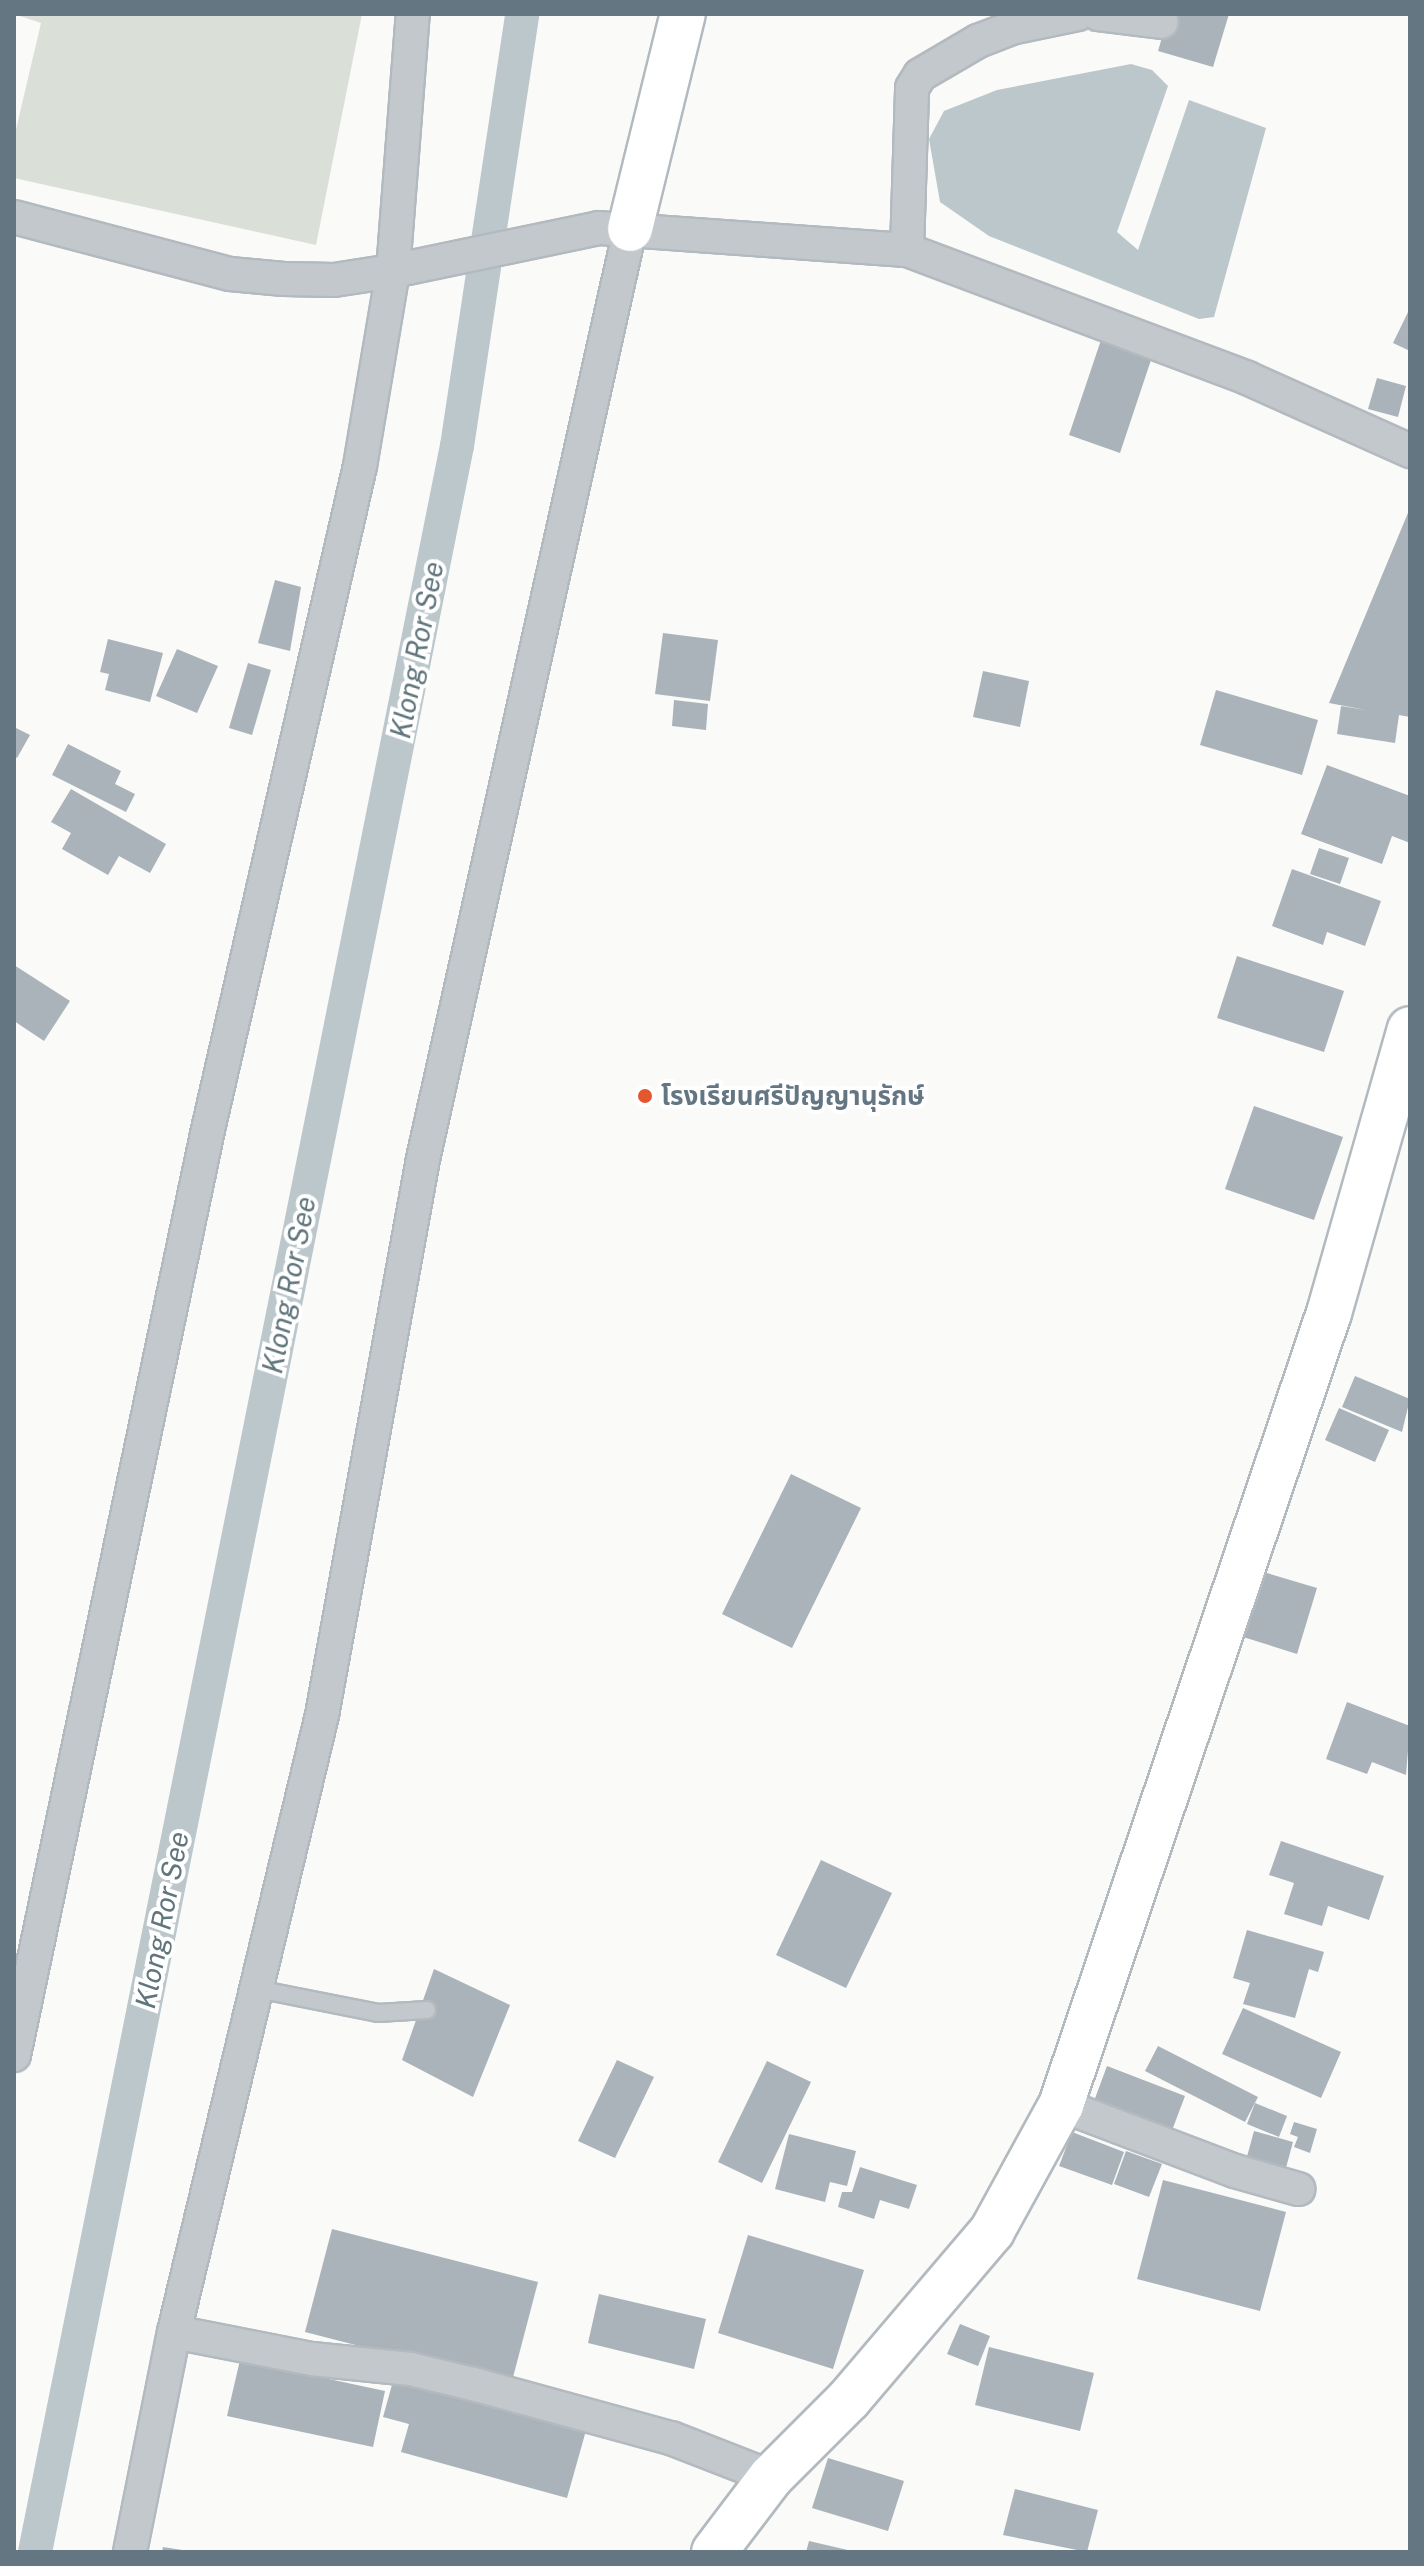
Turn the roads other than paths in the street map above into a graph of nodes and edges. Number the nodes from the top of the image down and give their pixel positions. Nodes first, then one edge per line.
1 (413, 14) edge
2 (683, 14) edge
3 (1078, 14) edge
4 (1098, 14) edge
5 (1162, 22) dead end
6 (14, 217) edge
7 (614, 228) junction
8 (907, 250) junction
9 (403, 268) junction
10 (1410, 451) edge
11 (1410, 1029) edge
12 (1401, 1086) edge
13 (257, 1989) junction
14 (427, 2010) dead end
15 (14, 2055) edge
16 (1061, 2105) junction
17 (1298, 2189) dead end
18 (174, 2332) junction
19 (771, 2477) junction
20 (130, 2552) edge
21 (714, 2552) edge

1 - 9 street
2 - 7 street
3 - 8 street
4 - 5 street
6 - 9 street
7 - 8 street
7 - 9 street
7 - 13 street
8 - 10 street
9 - 15 street
11 - 12 street
12 - 16 street
13 - 14 lane
13 - 18 street
16 - 17 street
16 - 19 street
18 - 19 street
18 - 20 street
19 - 21 street

